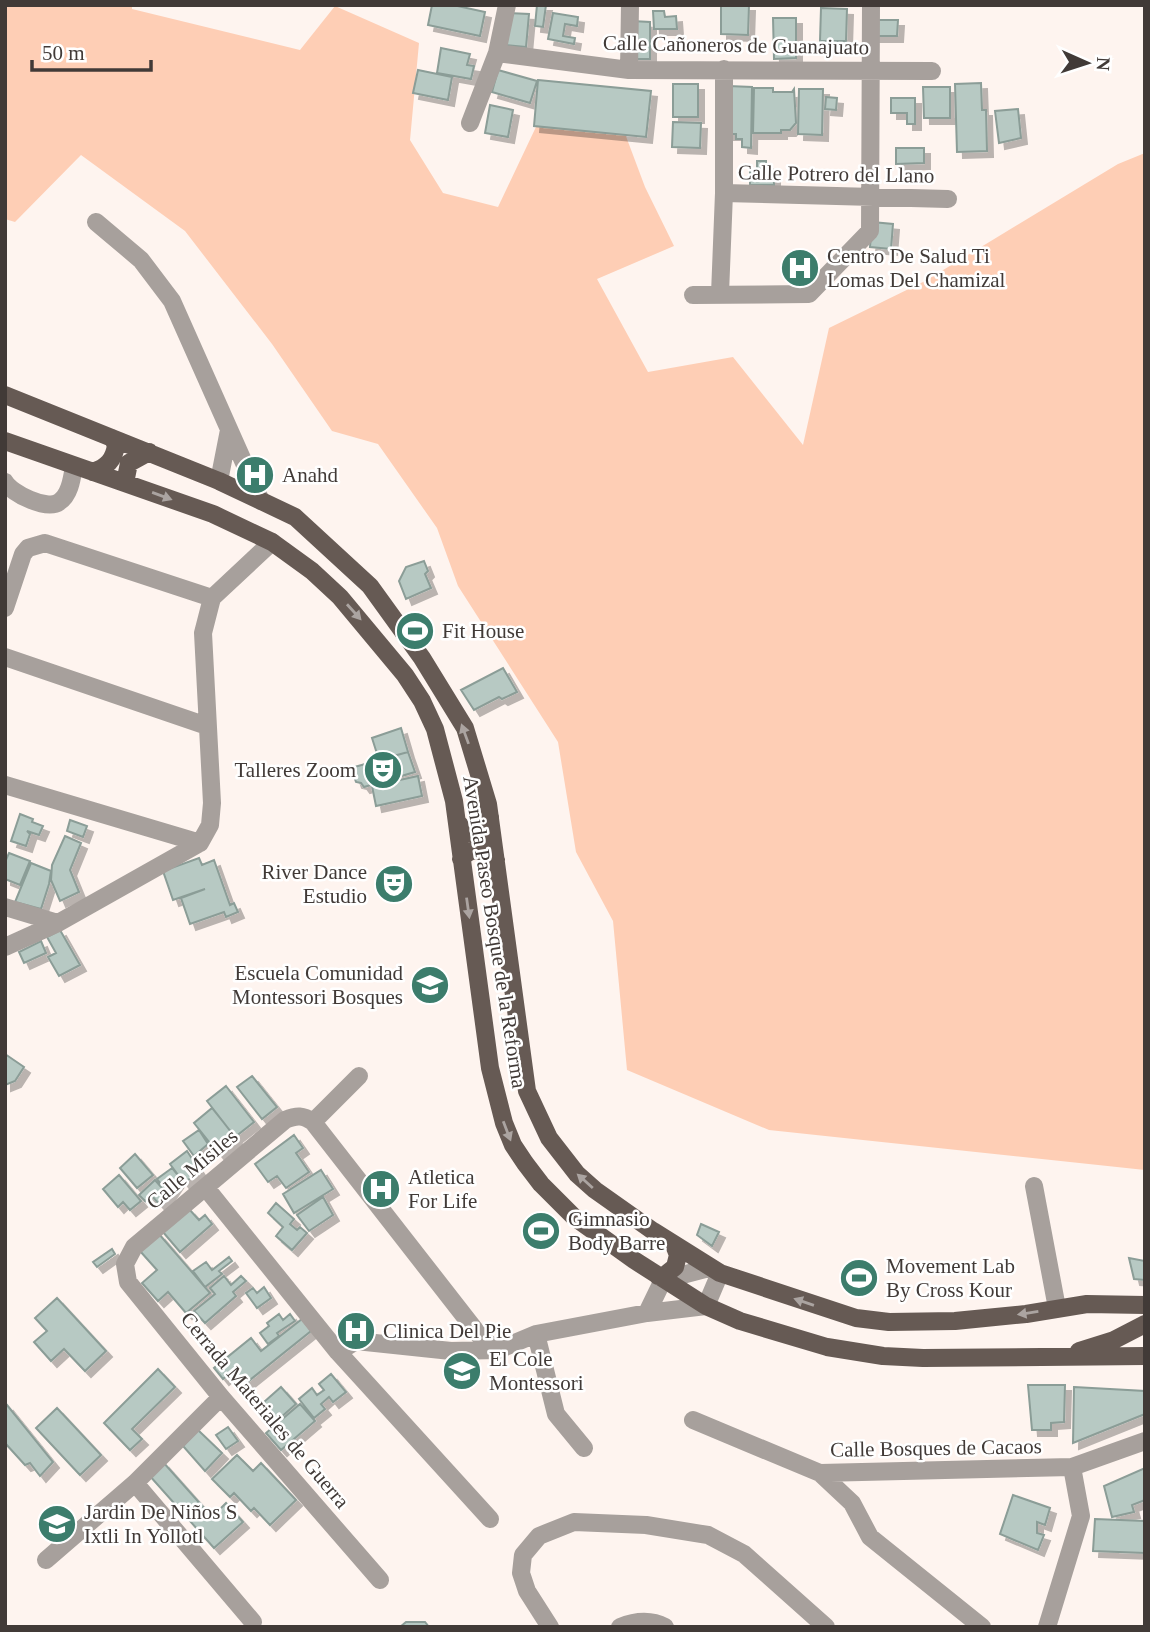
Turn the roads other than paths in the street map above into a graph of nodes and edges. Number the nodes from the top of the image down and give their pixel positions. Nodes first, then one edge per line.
1 (507, 5) edge
2 (630, 5) edge
3 (872, 5) edge
4 (497, 53) junction
5 (723, 69) junction
6 (871, 69) junction
7 (629, 70) junction
8 (932, 71) dead end
9 (470, 123) dead end
10 (724, 193) junction
11 (870, 197) junction
12 (948, 199) dead end
13 (96, 222) dead end
14 (720, 294) junction
15 (693, 295) dead end
16 (5, 395) edge
17 (229, 430) junction
18 (112, 438) junction
19 (6, 444) edge
20 (149, 453) junction
21 (74, 466) junction
22 (93, 472) junction
23 (219, 481) junction
24 (5, 482) edge
25 (125, 483) junction
26 (261, 501) junction
27 (272, 542) junction
28 (212, 598) junction
29 (5, 608) edge
30 (5, 657) edge
31 (207, 726) junction
32 (5, 785) edge
33 (490, 817) junction
34 (458, 824) junction
35 (200, 843) junction
36 (461, 859) junction
37 (495, 860) junction
38 (5, 906) edge
39 (58, 923) junction
40 (5, 947) edge
41 (359, 1076) dead end
42 (313, 1122) junction
43 (1034, 1186) dead end
44 (206, 1188) junction
45 (674, 1245) junction
46 (125, 1264) joint
47 (715, 1271) junction
48 (661, 1278) junction
49 (1145, 1305) edge
50 (706, 1306) junction
51 (1057, 1308) junction
52 (647, 1313) junction
53 (1145, 1324) edge
54 (536, 1334) junction
55 (498, 1350) junction
56 (338, 1352) junction
57 (1063, 1356) junction
58 (1145, 1356) edge
59 (222, 1397) junction
60 (693, 1420) dead end
61 (1145, 1441) edge
62 (584, 1448) dead end
63 (1072, 1467) junction
64 (820, 1473) junction
65 (135, 1483) junction
66 (490, 1520) dead end
67 (46, 1560) dead end
68 (380, 1580) dead end
69 (253, 1622) dead end
70 (550, 1627) edge
71 (620, 1627) edge
72 (664, 1627) edge
73 (826, 1627) edge
74 (982, 1627) edge
75 (1047, 1627) edge

1 - 4 street
2 - 7 street
3 - 6 street
4 - 7 street, Calle Cañoneros de Guanajuato
4 - 9 street
5 - 6 street, Calle Cañoneros de Guanajuato
5 - 7 street, Calle Cañoneros de Guanajuato
5 - 10 street
6 - 8 street, Calle Cañoneros de Guanajuato
6 - 11 street
10 - 11 street, Calle Potrero del Llano
10 - 14 street
11 - 12 street, Calle Potrero del Llano
11 - 14 street
13 - 17 street
14 - 15 street
16 - 18 main road, Avenida Paseo Bosque de la Reforma
17 - 23 street
17 - 26 street
18 - 20 main road, Avenida Paseo Bosque de la Reforma
18 - 22 main road
19 - 21 main road, Avenida Paseo Bosque de la Reforma
20 - 23 main road, Avenida Paseo Bosque de la Reforma
20 - 25 main road
21 - 22 main road, Avenida Paseo Bosque de la Reforma
21 - 24 street
22 - 25 main road, Avenida Paseo Bosque de la Reforma
23 - 26 main road, Avenida Paseo Bosque de la Reforma
25 -> 27 main road, Avenida Paseo Bosque de la Reforma
33 -> 26 main road, Avenida Paseo Bosque de la Reforma
27 - 28 street
27 -> 34 main road, Avenida Paseo Bosque de la Reforma
28 - 29 street
28 - 31 street
30 - 31 street
31 - 35 street
32 - 35 street
33 - 34 main road
33 - 37 main road, Avenida Paseo Bosque de la Reforma
34 - 36 main road, Avenida Paseo Bosque de la Reforma
35 - 39 street
36 - 37 main road
36 -> 48 main road, Avenida Paseo Bosque de la Reforma
45 -> 37 main road, Avenida Paseo Bosque de la Reforma
38 - 39 street
39 - 40 street
41 - 42 street
42 - 44 street, Calle Misiles
42 - 55 street
43 - 51 street
44 - 46 street, Calle Misiles
44 - 56 street
45 - 47 main road, Avenida Paseo Bosque de la Reforma
45 - 48 main road
46 - 59 street, Cerrada Materiales de Guerra
47 - 48 street
47 - 50 street
51 -> 47 main road, Avenida Paseo Bosque de la Reforma
48 - 50 main road, Avenida Paseo Bosque de la Reforma
48 - 52 street
49 - 51 main road, Avenida Paseo Bosque de la Reforma
50 - 52 street
50 - 57 main road, Avenida Paseo Bosque de la Reforma
52 - 54 street
53 - 57 main road
54 - 55 street
54 - 62 street
55 - 56 street
56 - 66 street
57 - 58 main road, Avenida Paseo Bosque de la Reforma
59 - 65 street
59 - 68 street, Cerrada Materiales de Guerra
60 - 64 street, Calle Bosques de Cacaos
61 - 63 street, Calle Bosques de Cacaos
63 - 64 street, Calle Bosques de Cacaos
63 - 75 street
64 - 74 street
65 - 67 street
65 - 69 street
70 - 73 street
71 - 72 street

